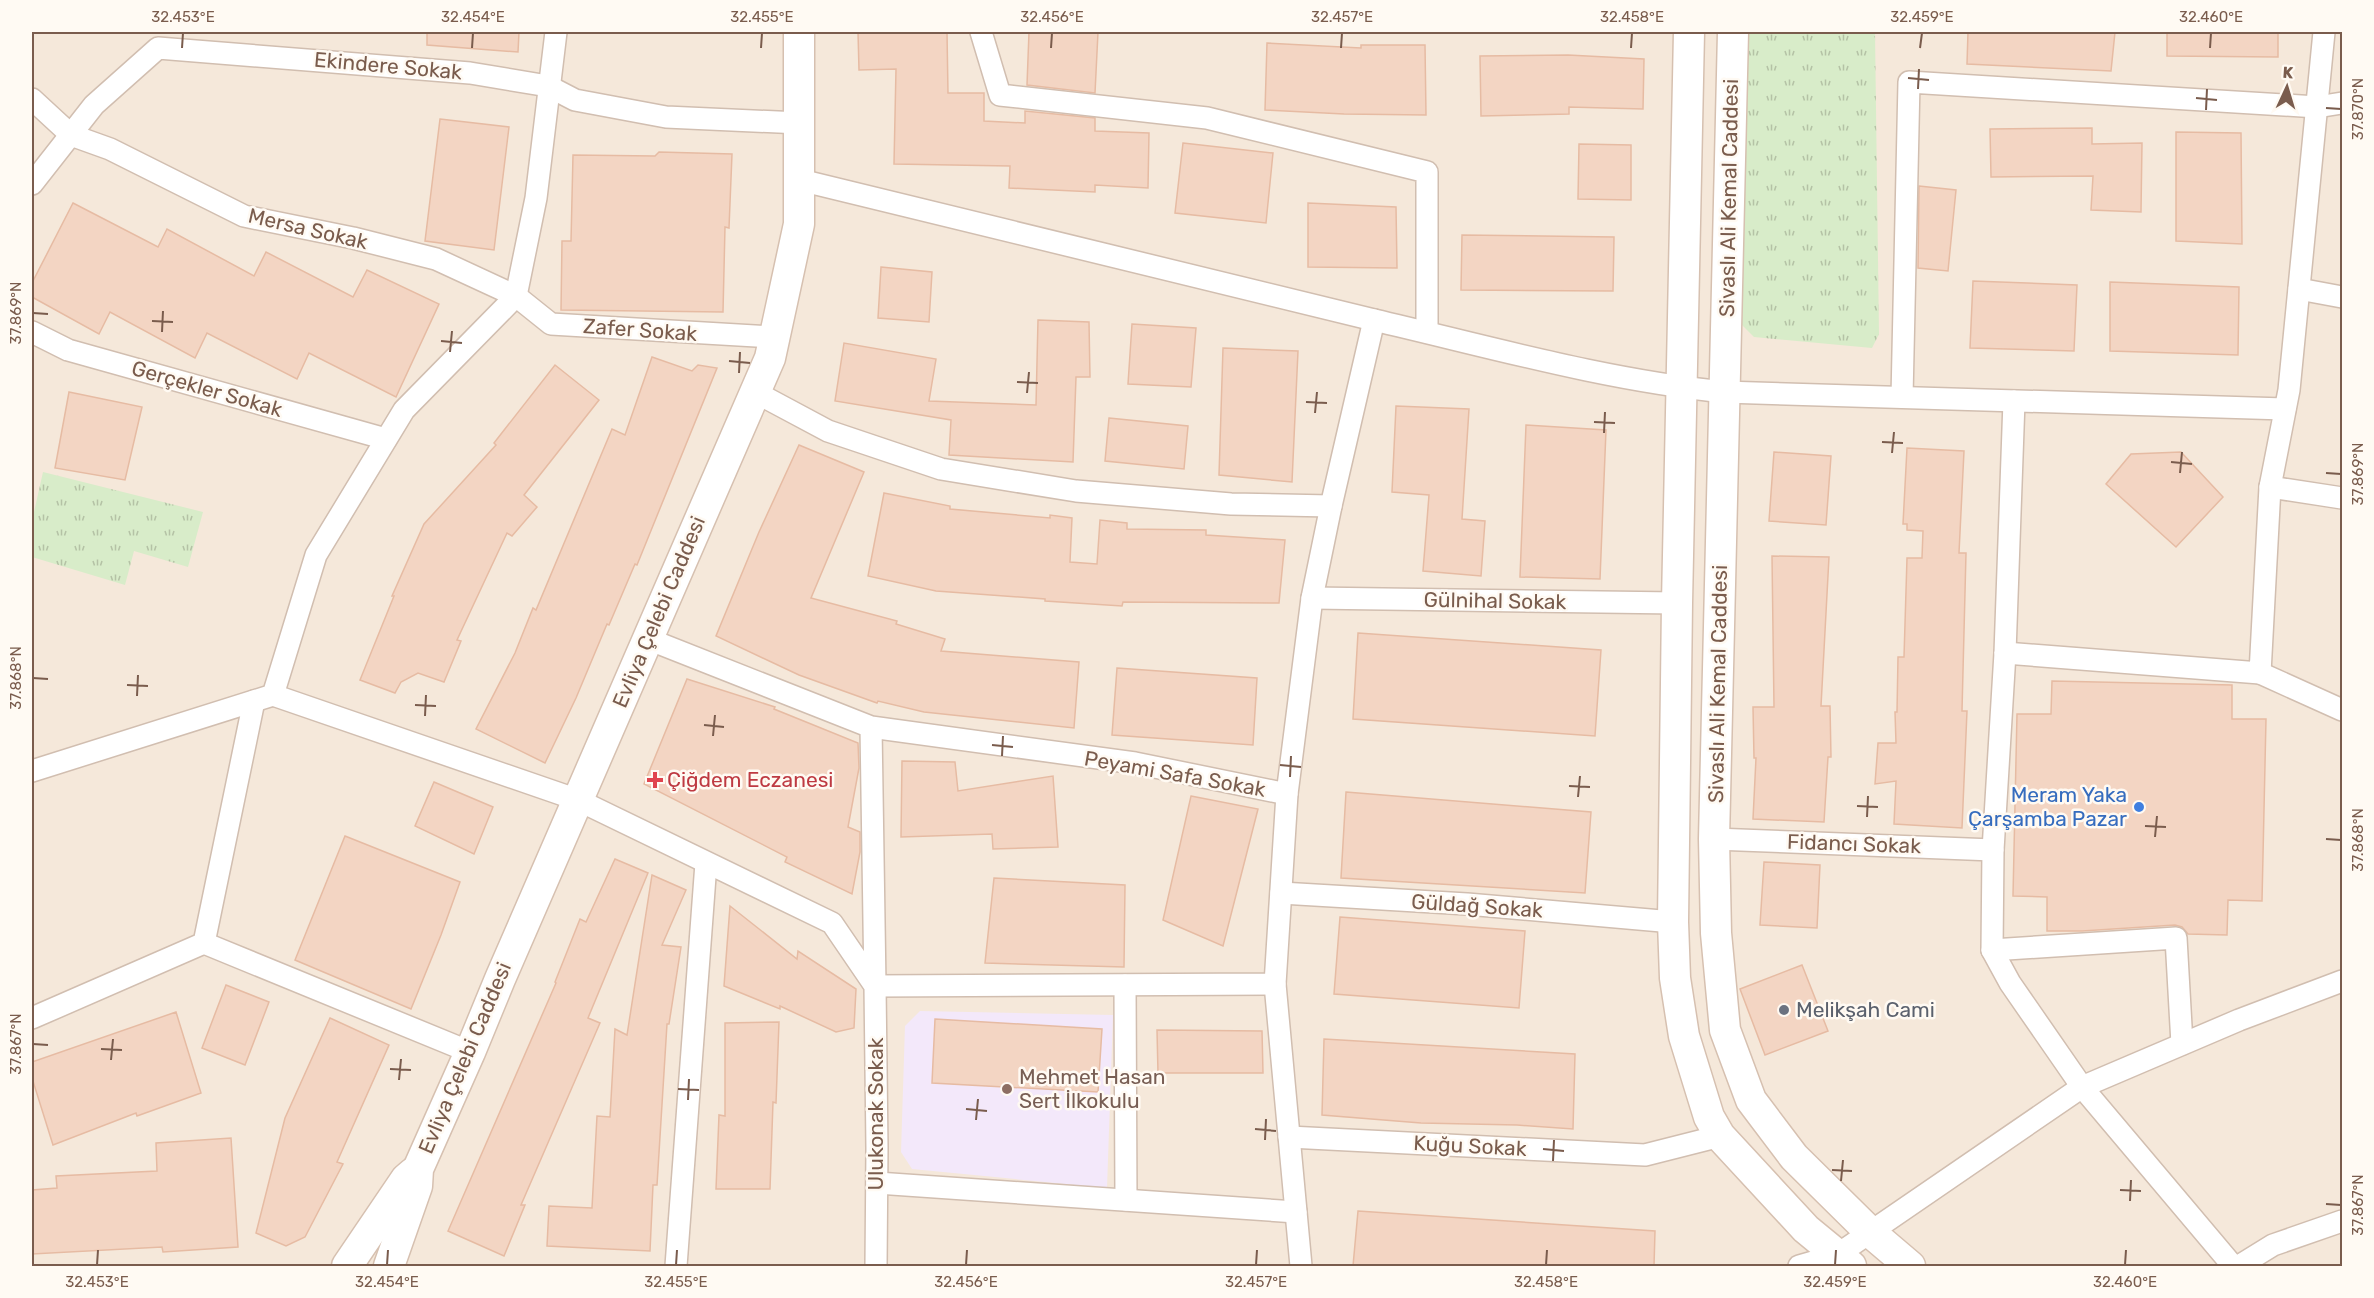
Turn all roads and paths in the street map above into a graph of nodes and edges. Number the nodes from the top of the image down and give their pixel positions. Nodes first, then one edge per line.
1 (556, 32) edge
2 (799, 32) edge
3 (981, 32) edge
4 (1689, 32) edge
5 (1733, 32) edge
6 (2324, 32) edge
7 (548, 86) junction
8 (32, 99) edge
9 (2343, 103) edge
10 (2317, 107) junction
11 (800, 123) junction
12 (71, 135) junction
13 (800, 180) junction
14 (32, 184) edge
15 (2299, 289) junction
16 (516, 296) junction
17 (2343, 297) edge
18 (1374, 320) junction
19 (32, 332) edge
20 (1427, 332) junction
21 (774, 338) junction
22 (1683, 388) junction
23 (755, 392) junction
24 (1724, 392) junction
25 (1902, 397) junction
26 (2014, 401) junction
27 (2285, 409) junction
28 (386, 439) junction
29 (2270, 487) junction
30 (2343, 498) edge
31 (1331, 506) junction
32 (1312, 598) junction
33 (1677, 603) junction
34 (648, 639) junction
35 (2005, 653) junction
36 (2260, 673) junction
37 (263, 698) junction
38 (2343, 710) edge
39 (871, 727) junction
40 (32, 771) edge
41 (1287, 794) junction
42 (578, 800) junction
43 (1714, 839) junction
44 (1993, 850) junction
45 (706, 863) junction
46 (1281, 893) junction
47 (1673, 922) junction
48 (204, 943) junction
49 (1992, 950) junction
50 (2343, 981) edge
51 (1275, 984) junction
52 (1125, 985) junction
53 (875, 986) junction
54 (32, 1018) edge
55 (2182, 1044) junction
56 (470, 1052) junction
57 (2082, 1087) junction
58 (1720, 1136) junction
59 (1289, 1137) junction
60 (418, 1169) junction
61 (877, 1183) junction
62 (1126, 1200) junction
63 (1296, 1212) junction
64 (2343, 1221) edge
65 (1870, 1232) junction
66 (1844, 1261) edge
67 (347, 1266) edge
68 (389, 1266) edge
69 (676, 1266) edge
70 (876, 1266) edge
71 (1301, 1266) edge
72 (1799, 1266) edge
73 (1910, 1266) edge
74 (2233, 1266) edge
75 (2238, 1266) edge

1 - 7 street
2 - 11 main road, Evliya Çelebi Caddesi
3 - 20 street
4 - 22 main road, Sivaslı Ali Kemal Caddesi
5 - 24 main road, Sivaslı Ali Kemal Caddesi
6 - 10 street
7 - 11 street, Ekindere Sokak
7 - 12 street, Ekindere Sokak
7 - 16 street
8 - 12 street
9 - 10 street
10 - 15 street
10 - 25 street
11 - 13 main road, Evliya Çelebi Caddesi
12 - 14 street, Ekindere Sokak
12 - 16 street, Mersa Sokak
13 - 18 street
13 - 21 main road, Evliya Çelebi Caddesi
15 - 17 street
15 - 27 street
16 - 21 street, Zafer Sokak
16 - 28 street
18 - 20 street
18 - 31 street
19 - 28 street, Gerçekler Sokak
20 - 22 street
21 - 23 main road, Evliya Çelebi Caddesi
22 - 24 street
22 - 33 main road, Sivaslı Ali Kemal Caddesi
23 - 31 street
23 - 34 main road, Evliya Çelebi Caddesi
24 - 25 street
24 - 43 main road, Sivaslı Ali Kemal Caddesi
25 - 26 street
26 - 27 street
26 - 35 street
27 - 29 street
28 - 37 street
29 - 30 street
29 - 36 street
31 - 32 street
32 - 33 street, Gülnihal Sokak
32 - 41 street
33 - 47 main road, Sivaslı Ali Kemal Caddesi
34 - 39 street, Peyami Safa Sokak
34 - 42 main road, Evliya Çelebi Caddesi
35 - 36 street
35 - 44 street
36 - 38 street
37 - 40 street
37 - 42 street
37 - 48 street
39 - 41 street, Peyami Safa Sokak
39 - 53 street, Ulukonak Sokak
41 - 46 street, Peyami Safa Sokak
42 - 45 street
42 - 56 main road, Evliya Çelebi Caddesi
43 - 44 street, Fidancı Sokak
43 - 65 main road, Sivaslı Ali Kemal Caddesi
44 - 49 street
45 - 53 street
45 - 69 street
46 - 47 street, Güldağ Sokak
46 - 51 street, Peyami Safa Sokak
47 - 58 main road, Sivaslı Ali Kemal Caddesi
48 - 54 street
48 - 56 street
49 - 55 street
49 - 57 street
50 - 55 street
51 - 52 street
51 - 59 street, Peyami Safa Sokak
52 - 53 street
52 - 62 street
53 - 61 street, Ulukonak Sokak
55 - 57 street
56 - 60 main road, Evliya Çelebi Caddesi
57 - 65 street
57 - 74 street
58 - 59 street, Kuğu Sokak
58 - 66 main road, Sivaslı Ali Kemal Caddesi
59 - 63 street, Peyami Safa Sokak
60 - 67 main road, Evliya Çelebi Caddesi
60 - 68 main road, Evliya Çelebi Caddesi
61 - 62 street
61 - 70 street, Ulukonak Sokak
62 - 63 street
63 - 71 street, Peyami Safa Sokak
64 - 75 street
65 - 66 street
65 - 73 main road, Sivaslı Ali Kemal Caddesi
66 - 72 street

